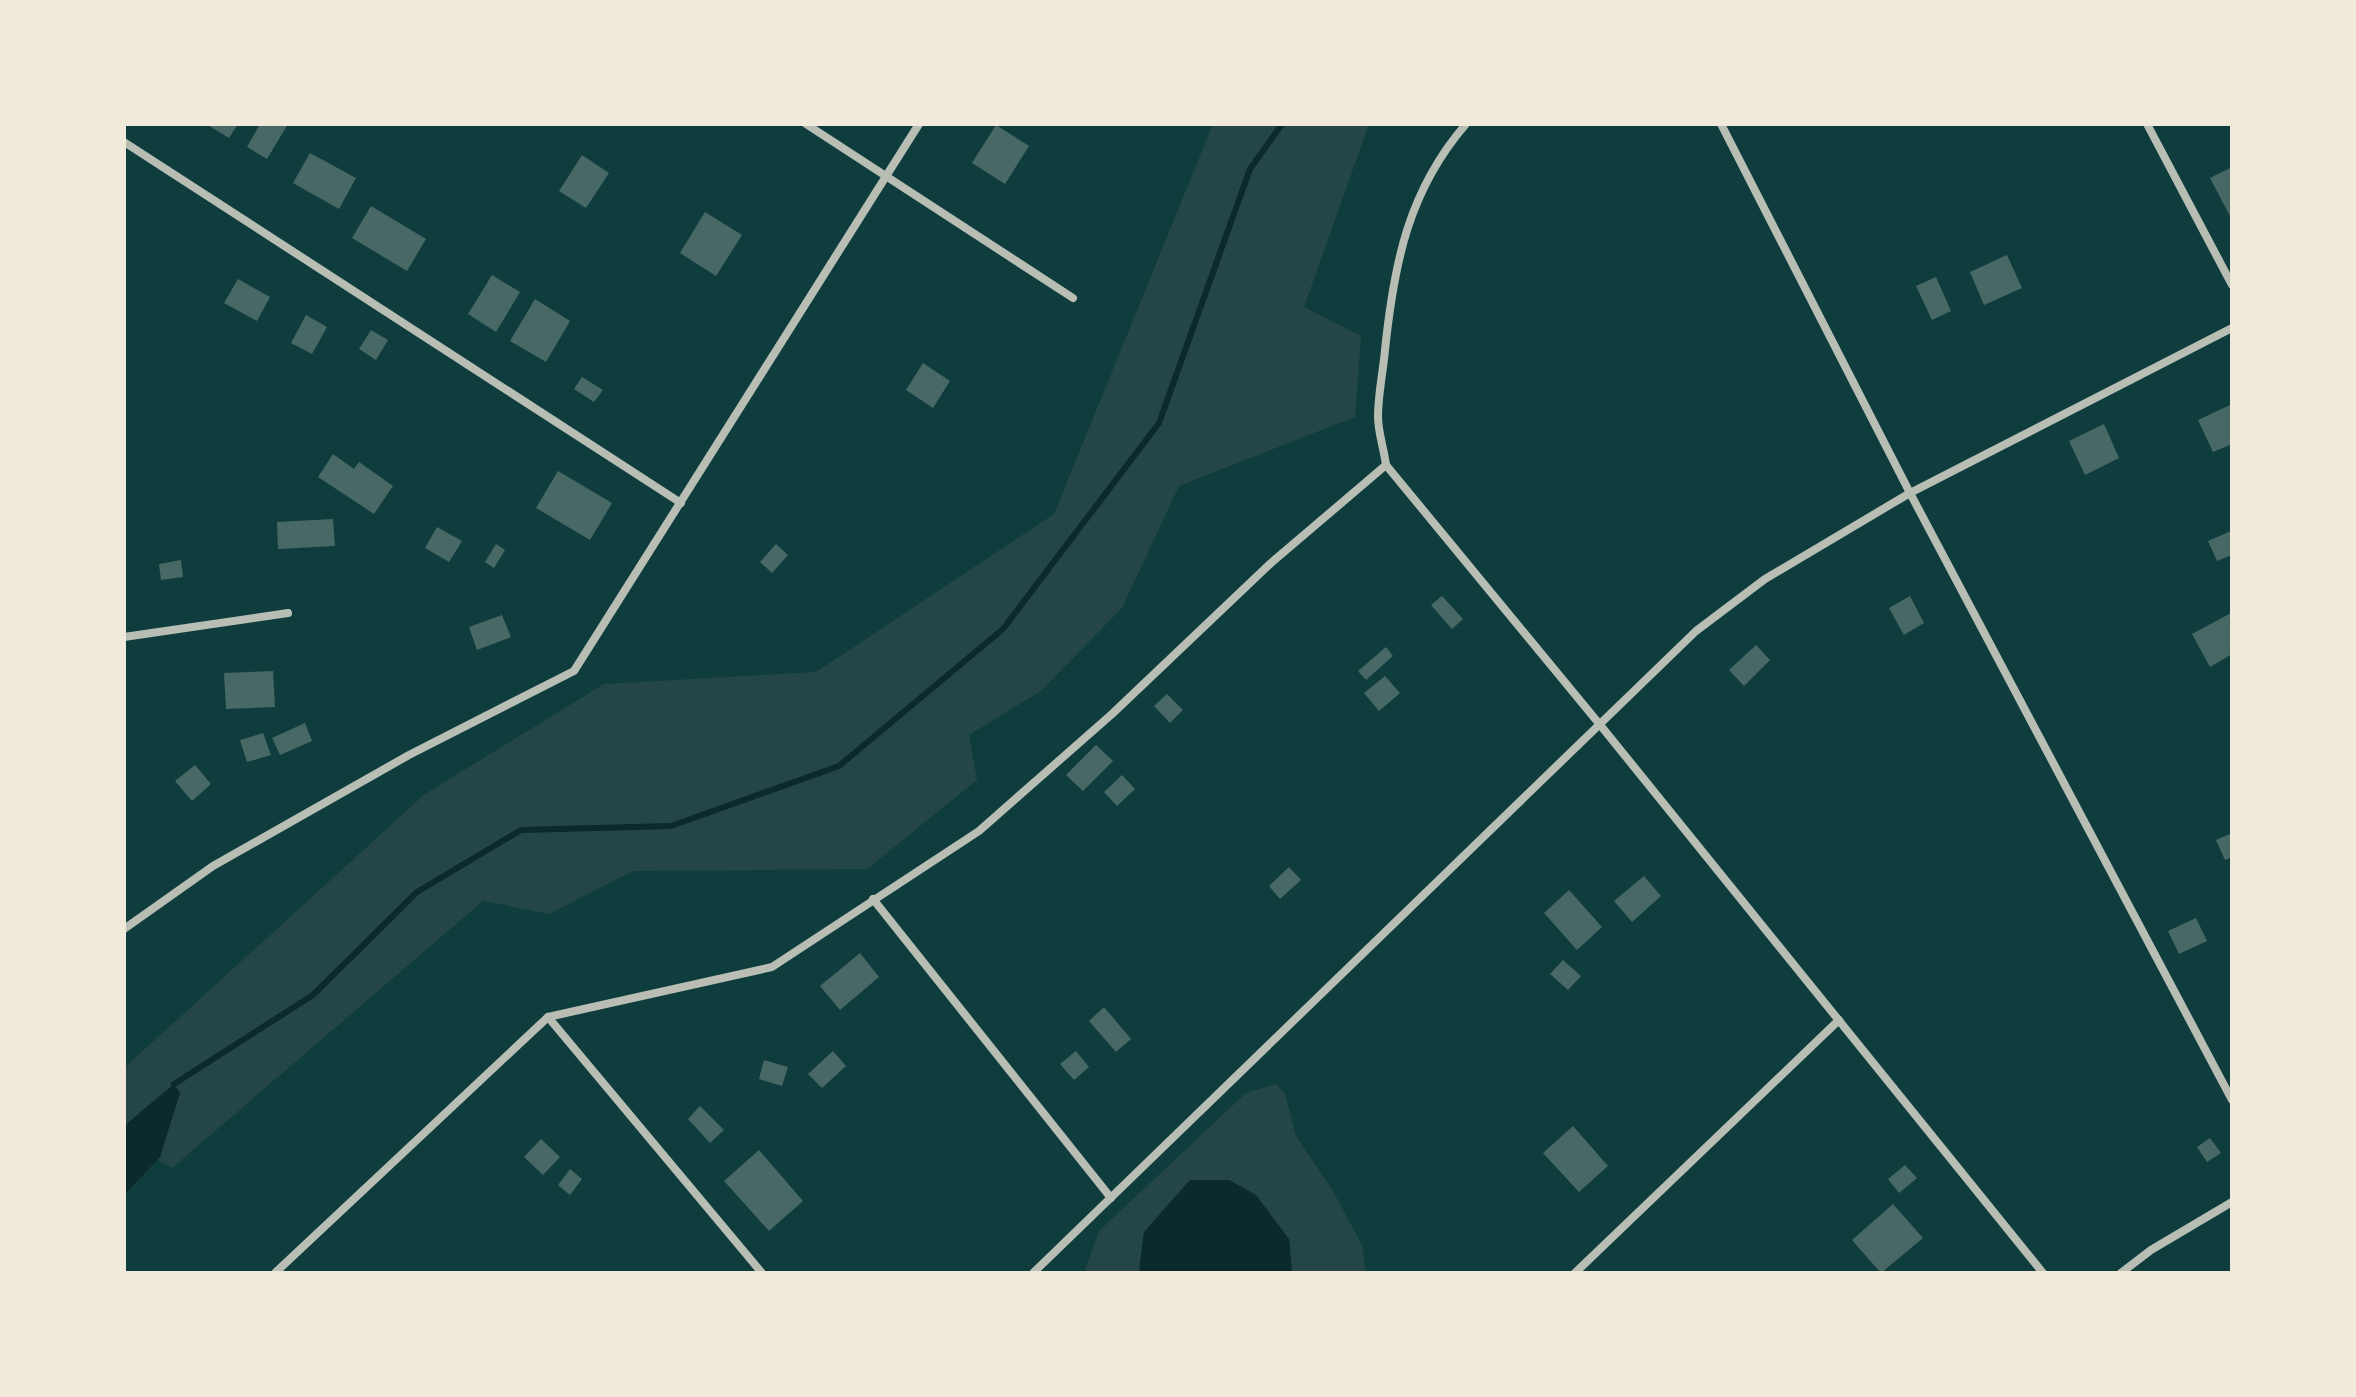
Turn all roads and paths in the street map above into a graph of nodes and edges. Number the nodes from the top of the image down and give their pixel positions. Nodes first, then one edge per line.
1 (806, 124) edge
2 (919, 124) edge
3 (1466, 124) edge
4 (1721, 124) edge
5 (2147, 124) edge
6 (124, 142) edge
7 (886, 176) junction
8 (2232, 285) edge
9 (1073, 298) dead end
10 (2232, 328) edge
11 (1386, 465) junction
12 (1910, 493) junction
13 (681, 503) junction
14 (288, 613) dead end
15 (124, 637) edge
16 (1601, 726) junction
17 (873, 899) junction
18 (124, 929) edge
19 (548, 1017) junction
20 (1839, 1020) junction
21 (2232, 1100) edge
22 (1111, 1198) junction
23 (2232, 1202) edge
24 (275, 1273) edge
25 (762, 1273) edge
26 (1033, 1273) edge
27 (1575, 1273) edge
28 (2043, 1273) edge
29 (2121, 1273) edge

1 - 7 street
2 - 7 street
3 - 11 street
4 - 12 street
5 - 8 street
6 - 13 street
7 - 9 street
7 - 13 street
10 - 12 street
11 - 16 street
11 - 17 street
12 - 16 street
12 - 21 street
13 - 18 street
14 - 15 street
16 - 20 street
16 - 22 street
17 - 19 street
17 - 22 street
19 - 24 street
19 - 25 street
20 - 27 street
20 - 28 street
22 - 26 street
23 - 29 street

